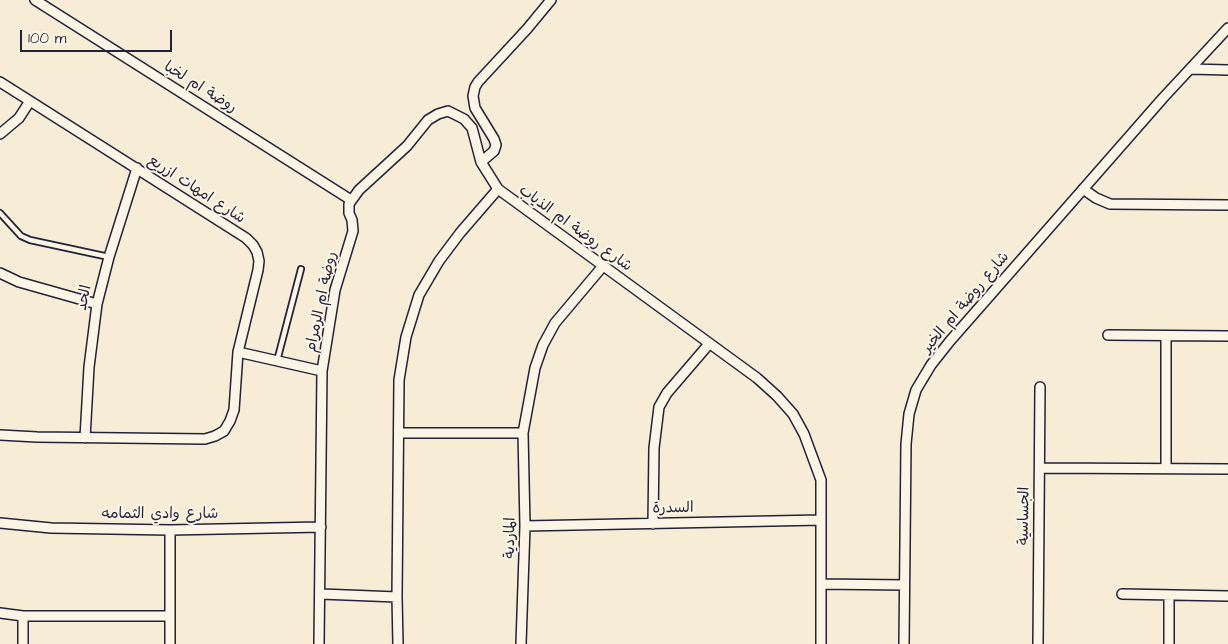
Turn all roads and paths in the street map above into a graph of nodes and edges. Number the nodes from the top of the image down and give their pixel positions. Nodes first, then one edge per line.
1 (35, 0) edge
2 (551, 0) edge
3 (1228, 28) edge
4 (1191, 69) junction
5 (1228, 70) edge
6 (0, 82) edge
7 (30, 101) junction
8 (0, 134) edge
9 (481, 162) junction
10 (137, 168) junction
11 (498, 189) junction
12 (1083, 189) junction
13 (351, 200) junction
14 (1228, 205) edge
15 (0, 213) edge
16 (109, 257) junction
17 (603, 266) junction
18 (301, 269) dead end
19 (0, 274) edge
20 (98, 304) junction
21 (1108, 335) dead end
22 (1166, 336) junction
23 (1228, 336) edge
24 (709, 344) junction
25 (238, 352) junction
26 (276, 361) junction
27 (322, 372) junction
28 (1040, 387) dead end
29 (400, 433) junction
30 (523, 433) junction
31 (0, 435) edge
32 (86, 438) junction
33 (1040, 468) junction
34 (1166, 468) junction
35 (1228, 469) edge
36 (821, 520) junction
37 (0, 523) edge
38 (653, 524) junction
39 (525, 526) junction
40 (320, 527) junction
41 (170, 530) junction
42 (821, 584) junction
43 (904, 585) junction
44 (321, 594) junction
45 (1122, 594) dead end
46 (1168, 595) junction
47 (1228, 596) edge
48 (397, 597) junction
49 (0, 613) edge
50 (23, 616) junction
51 (170, 616) junction
52 (23, 644) edge
53 (170, 644) edge
54 (319, 644) edge
55 (398, 644) edge
56 (521, 644) edge
57 (821, 644) edge
58 (904, 644) edge
59 (1038, 644) edge
60 (1169, 644) edge

1 - 13 street, روضة ام لخبا
2 - 9 street
3 - 4 street, شارع روضة ام الخير
4 - 5 street
4 - 12 street, شارع روضة ام الخير
6 - 7 street, شارع امهات ازريع
7 - 8 street
7 - 10 street, شارع امهات ازريع
9 - 11 street
9 - 13 street
10 - 16 street, الحد
10 - 25 street, شارع امهات ازريع
11 - 17 street, شارع روضة ام الذياب
11 - 29 street, شارع روضة ام الذياب
12 - 14 street
12 - 43 street, شارع روضة ام الخير
13 - 27 street, روضة ام الرمرام
15 - 16 lane
16 - 20 street, الحد
17 - 24 street, شارع روضة ام الذياب
17 - 30 street, الماردية
18 - 26 lane
19 - 20 street
20 - 32 street, الحد
21 - 22 street
22 - 23 street
22 - 34 street
24 - 36 street, شارع روضة ام الذياب
24 - 38 street
25 - 26 street
25 - 32 street, شارع امهات ازريع
26 - 27 street
27 - 40 street, روضة ام الرمرام
28 - 33 street, الجساسية
29 - 30 street
29 - 48 street, شارع روضة ام الذياب
30 - 39 street, الماردية
31 - 32 street, شارع امهات ازريع
33 - 34 street
33 - 59 street, الجساسية
34 - 35 street
36 - 38 street, السدرة
36 - 42 street, شارع روضة ام الذياب
37 - 41 street, شارع وادي الثمامه
38 - 39 street, السدرة
39 - 56 street, الماردية
40 - 41 street, شارع وادي الثمامه
40 - 44 street, روضة ام الرمرام
41 - 51 street
42 - 43 street
42 - 57 street, شارع روضة ام الذياب
43 - 58 street, شارع روضة ام الخير
44 - 48 street
44 - 54 street, روضة ام الرمرام
45 - 46 street
46 - 47 street
46 - 60 street
48 - 55 street, شارع روضة ام الذياب
49 - 50 street
50 - 51 street
50 - 52 street
51 - 53 street

